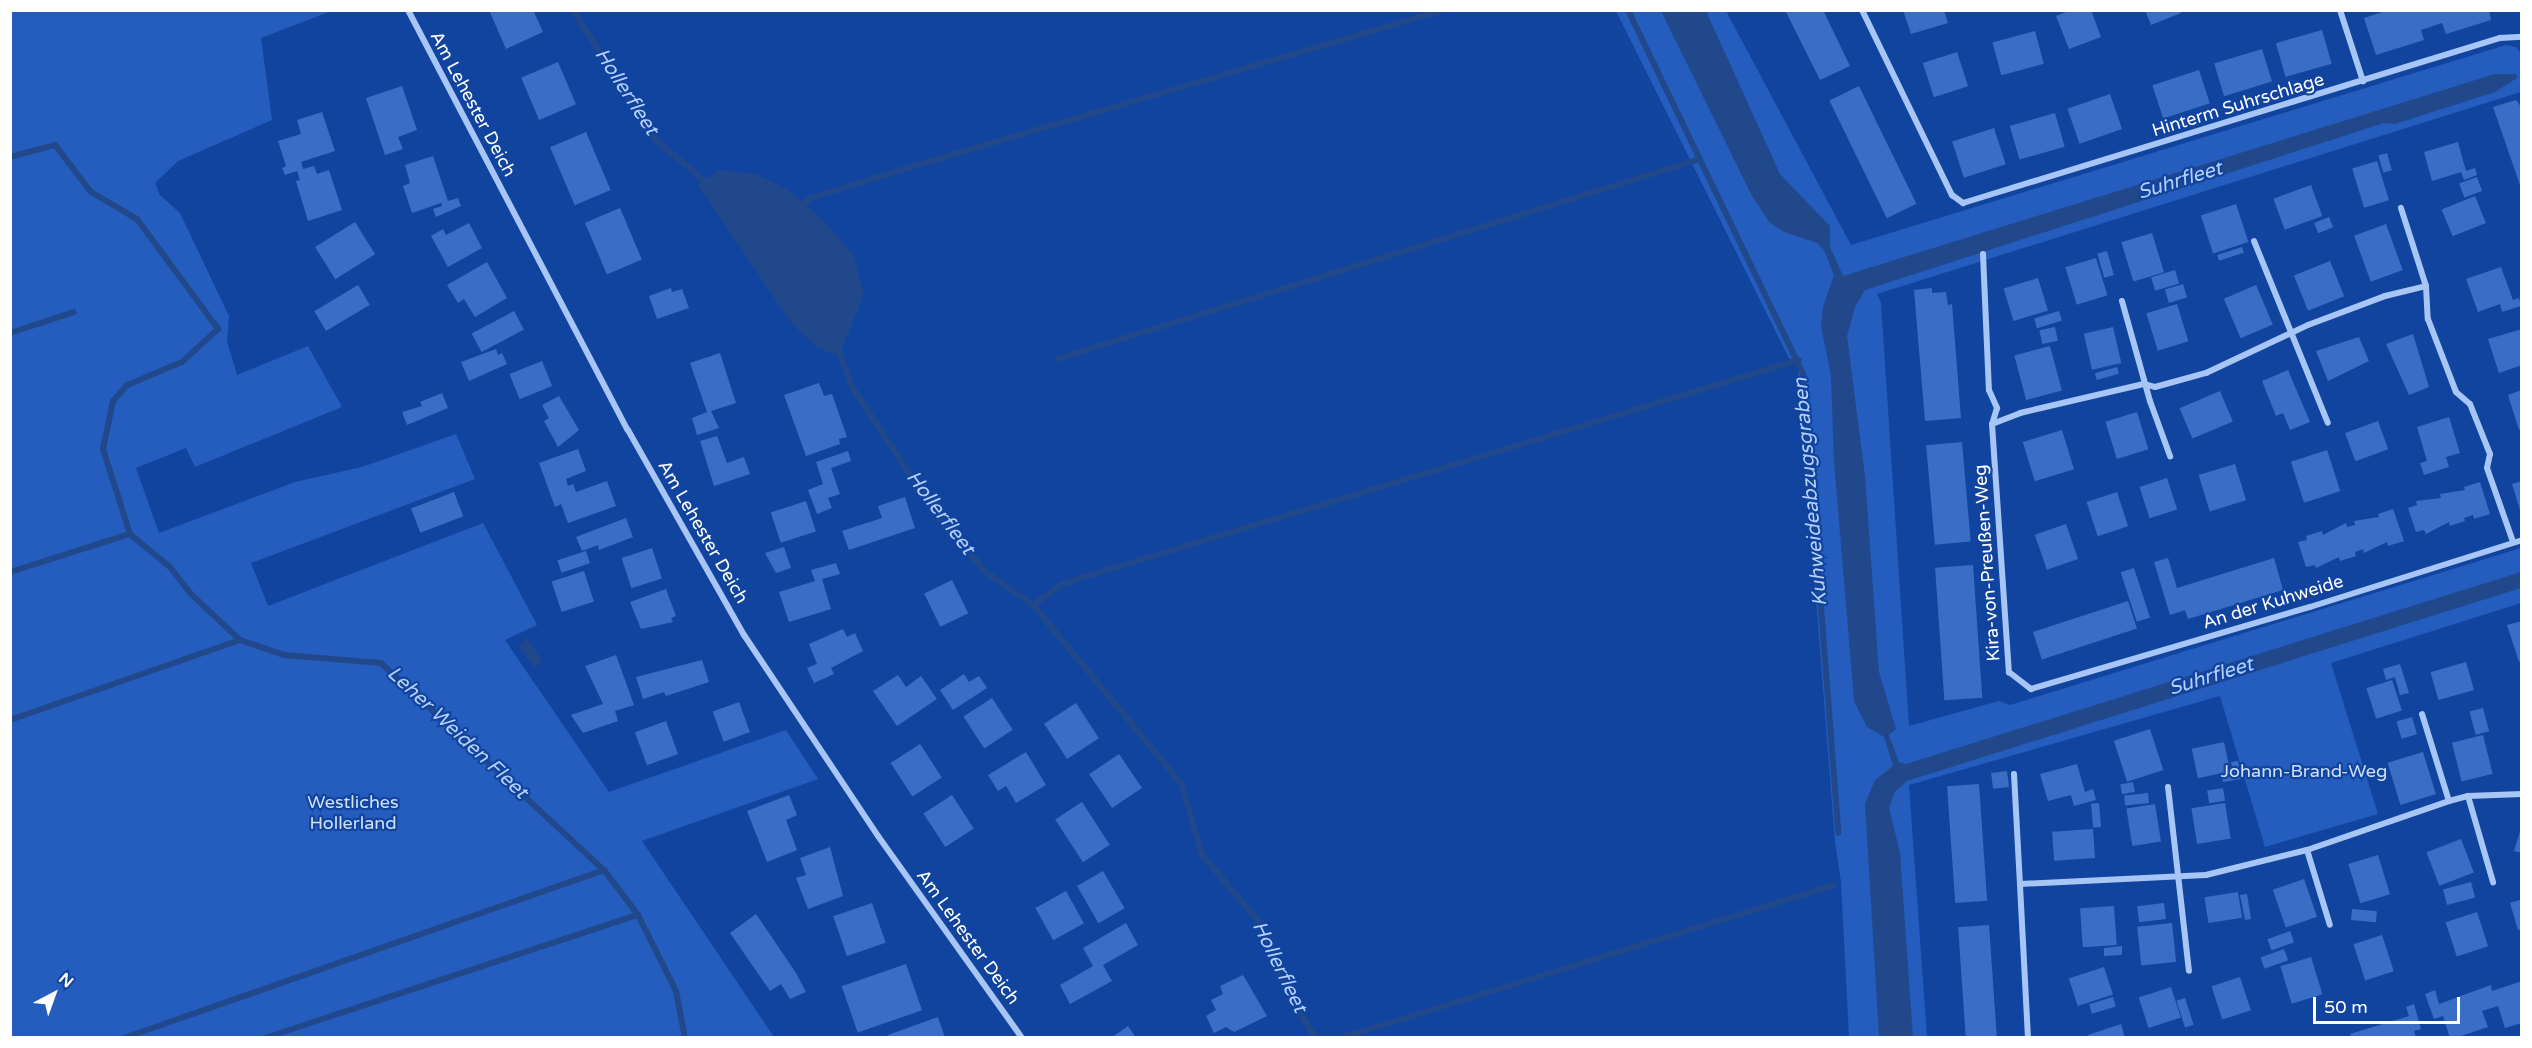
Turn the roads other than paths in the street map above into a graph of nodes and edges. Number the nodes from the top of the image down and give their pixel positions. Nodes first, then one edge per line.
1 (408, 10) edge
2 (1862, 10) edge
3 (2340, 10) edge
4 (2522, 37) edge
5 (2363, 81) junction
6 (2401, 208) dead end
7 (2254, 241) dead end
8 (1983, 254) dead end
9 (2426, 286) junction
10 (2122, 301) dead end
11 (2290, 332) junction
12 (2144, 384) junction
13 (2328, 423) dead end
14 (1992, 424) junction
15 (2170, 456) dead end
16 (2522, 540) edge
17 (2513, 542) junction
18 (2031, 689) joint
19 (2422, 714) dead end
20 (2014, 774) dead end
21 (2168, 787) dead end
22 (2522, 794) edge
23 (2468, 796) junction
24 (2449, 801) junction
25 (2307, 850) junction
26 (2179, 874) junction
27 (2493, 882) dead end
28 (2020, 884) junction
29 (2330, 925) dead end
30 (2189, 971) dead end
31 (1022, 1038) edge
32 (2028, 1038) edge

1 - 31 street, Am Lehester Deich
2 - 5 street, Hinterm Suhrschlage
3 - 5 street
4 - 5 street, Hinterm Suhrschlage
6 - 9 street
7 - 11 street
8 - 14 street, Kira-von-Preußen-Weg
9 - 11 street
9 - 17 street
10 - 12 street
11 - 12 street
11 - 13 street
12 - 14 street
12 - 15 street
14 - 18 street, Kira-von-Preußen-Weg
16 - 17 street, An der Kuhweide
17 - 18 street, An der Kuhweide
19 - 24 street
20 - 28 street
21 - 26 street
22 - 23 street
23 - 24 street
23 - 27 street
24 - 25 street
25 - 26 street
25 - 29 street
26 - 28 street
26 - 30 street
28 - 32 street

